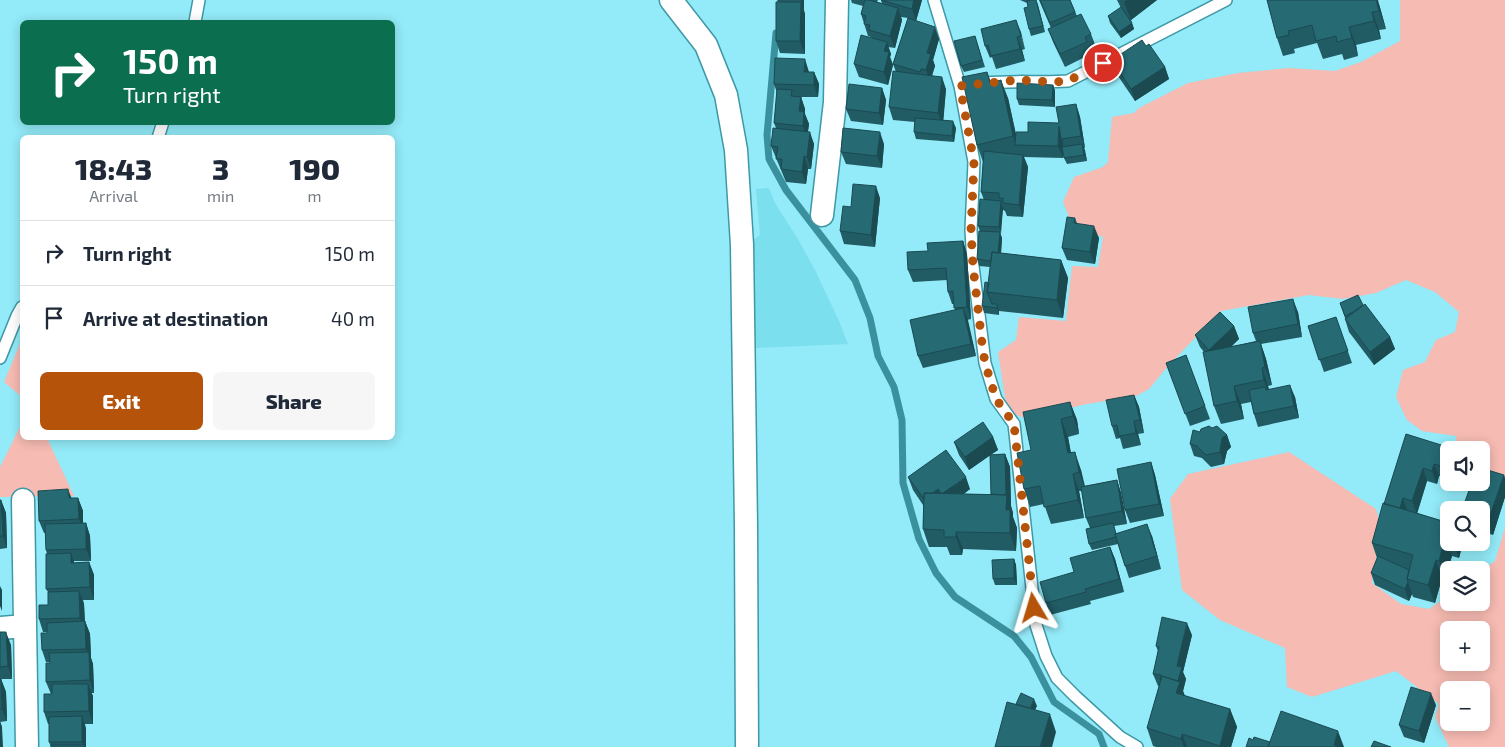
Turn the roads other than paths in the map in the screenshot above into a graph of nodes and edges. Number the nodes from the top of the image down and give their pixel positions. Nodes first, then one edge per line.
1 (199, 0) edge
2 (671, 0) edge
3 (837, 0) edge
4 (934, 0) edge
5 (1226, 0) edge
6 (195, 20) edge
7 (969, 85) junction
8 (822, 215) dead end
9 (20, 310) edge
10 (0, 358) edge
11 (23, 500) dead end
12 (25, 626) junction
13 (0, 628) edge
14 (27, 747) edge
15 (747, 747) edge
16 (1137, 747) edge

1 - 6 lane
2 - 15 street
3 - 8 street
4 - 7 lane
5 - 7 lane
7 - 16 lane
9 - 10 lane
11 - 12 street
12 - 13 street
12 - 14 street

